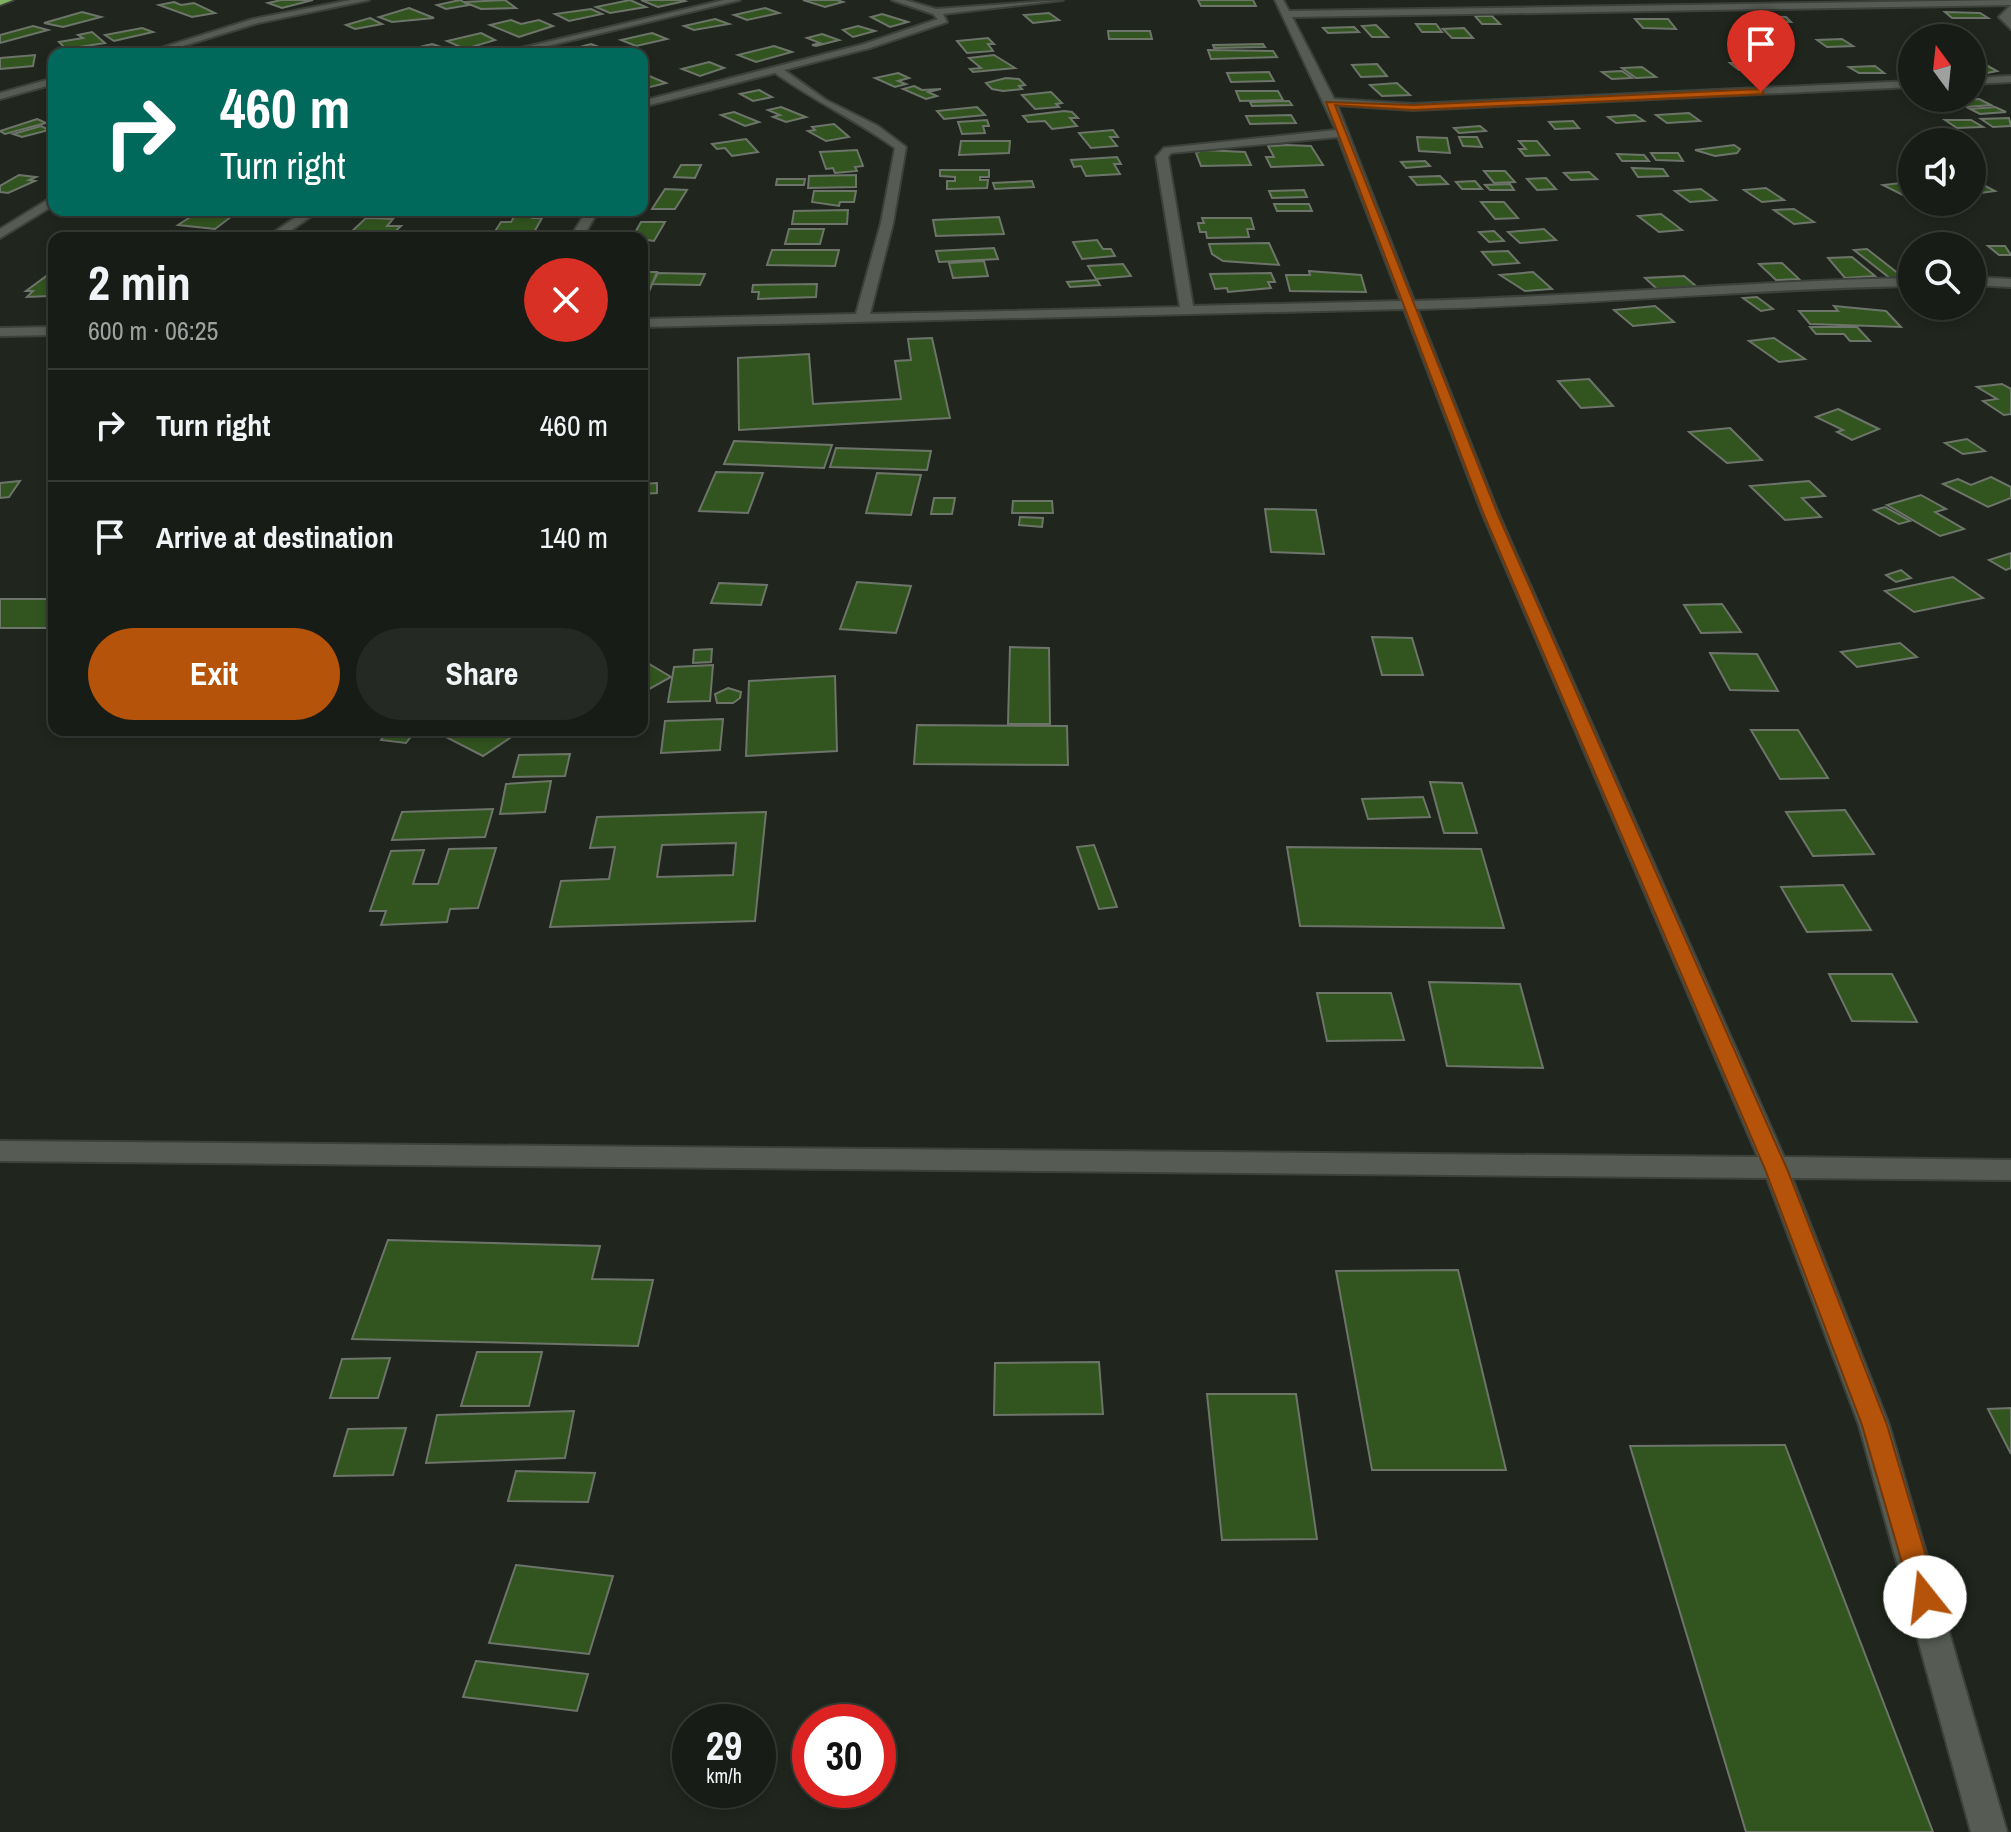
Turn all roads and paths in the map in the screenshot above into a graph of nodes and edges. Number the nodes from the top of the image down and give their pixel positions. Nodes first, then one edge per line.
1 (9, 0) edge
2 (365, 0) edge
3 (736, 0) edge
4 (896, 0) edge
5 (1059, 0) edge
6 (0, 2) edge
7 (2011, 5) edge
8 (1283, 7) edge
9 (936, 12) junction
10 (2011, 26) edge
11 (167, 48) edge
12 (527, 48) edge
13 (777, 70) junction
14 (2011, 79) edge
15 (1986, 80) edge
16 (48, 83) edge
17 (1898, 85) edge
18 (0, 96) edge
19 (648, 102) edge
20 (1330, 102) junction
21 (1342, 133) junction
22 (48, 204) edge
23 (305, 216) edge
24 (281, 232) edge
25 (0, 234) edge
26 (1986, 282) edge
27 (1898, 283) edge
28 (2011, 283) edge
29 (1411, 306) junction
30 (1187, 309) junction
31 (862, 317) junction
32 (648, 323) edge
33 (48, 331) edge
34 (0, 332) edge
35 (0, 1151) edge
36 (1776, 1169) junction
37 (2011, 1170) edge
38 (1989, 1832) edge

1 - 6 highway
2 - 11 street
3 - 12 street
4 - 9 street
5 - 9 street
7 - 8 street
7 - 10 street
8 - 20 street
9 - 13 street
13 - 19 street
13 - 31 street
14 - 15 street
16 - 18 street
17 - 20 street
20 - 21 street
21 - 29 street
21 - 30 street
22 - 25 street
23 - 24 street
26 - 28 street
27 - 29 street
29 - 30 street
29 - 36 street
30 - 31 street
31 - 32 street
33 - 34 street
35 - 36 street
36 - 37 street
36 - 38 street

